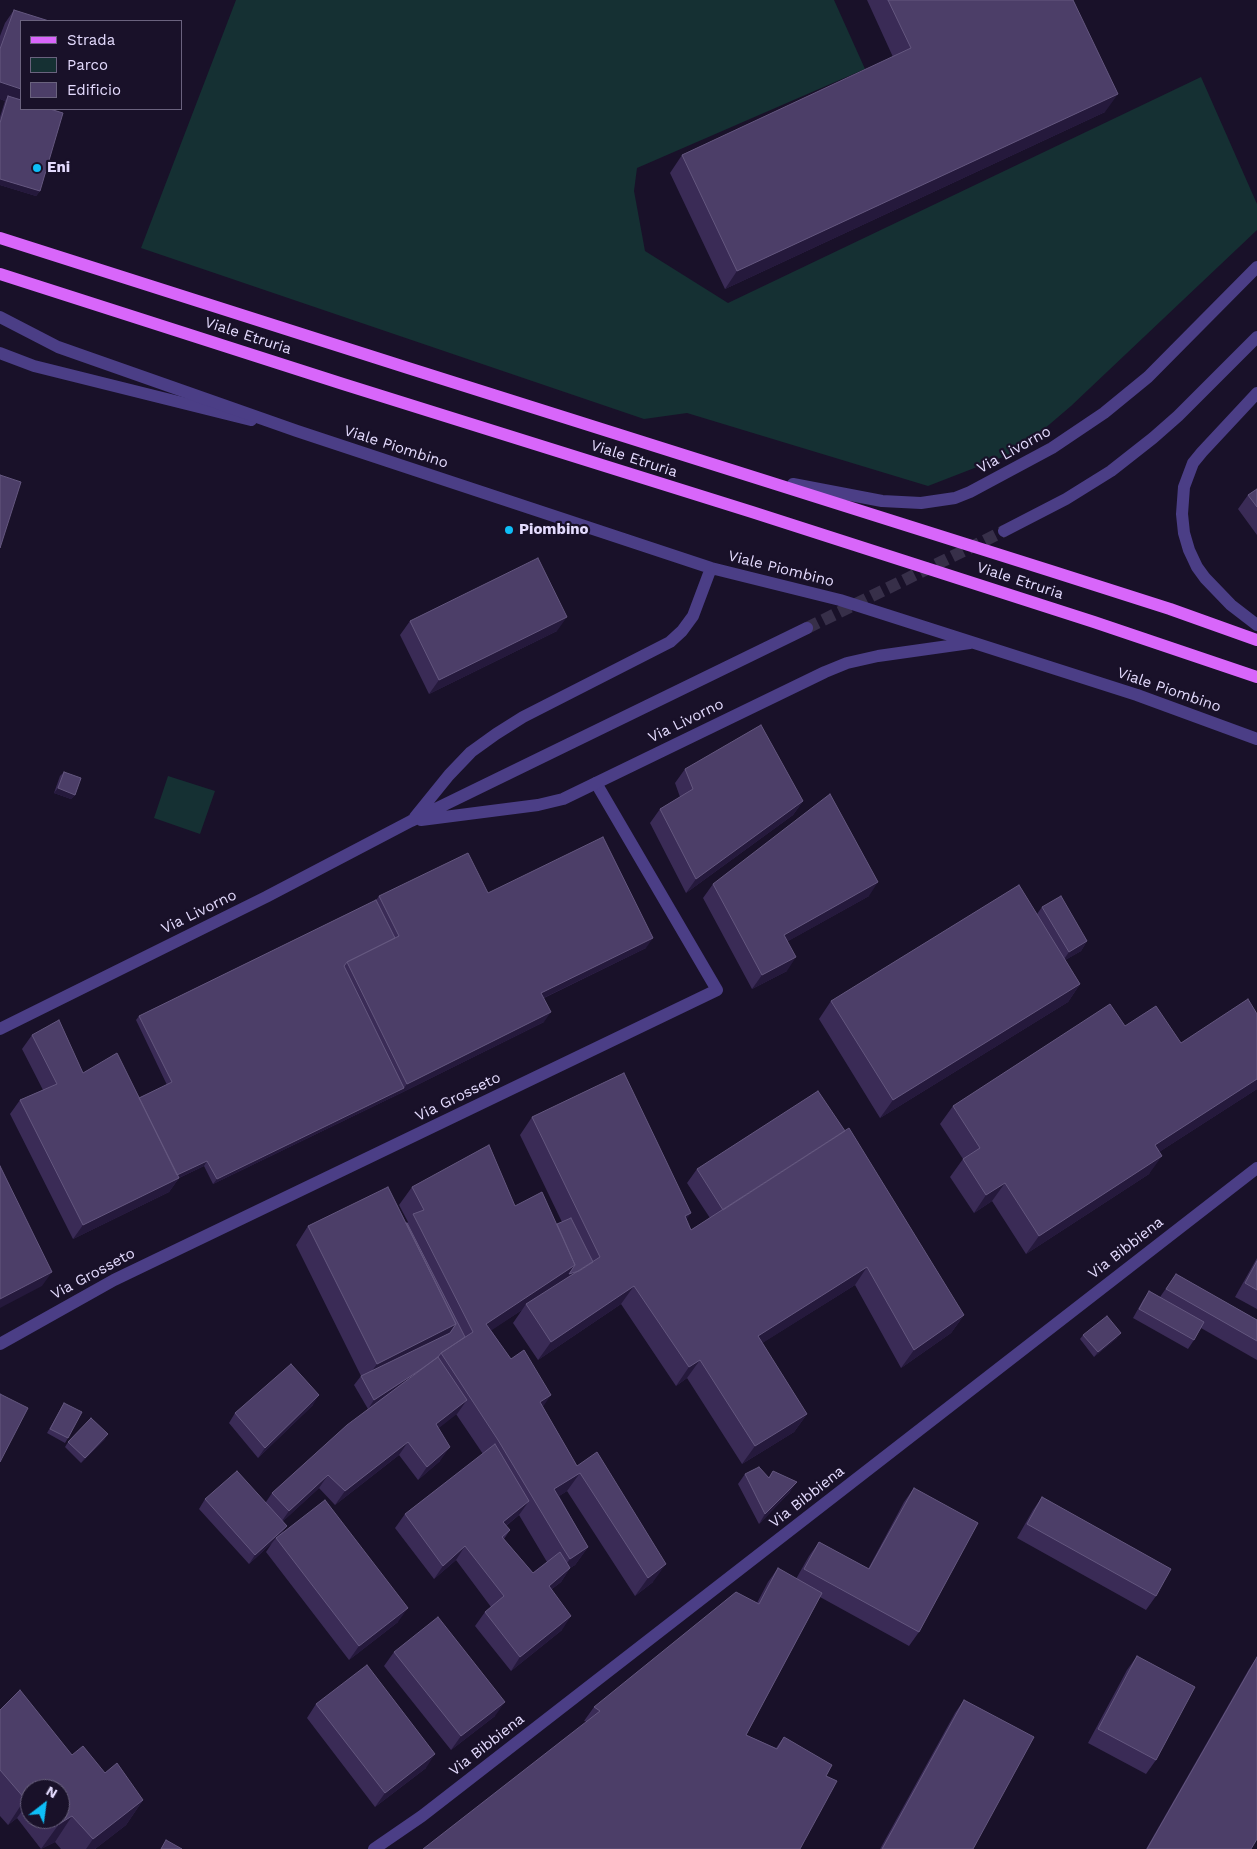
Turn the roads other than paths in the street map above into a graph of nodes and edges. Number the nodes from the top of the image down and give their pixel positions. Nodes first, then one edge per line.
1 (0, 238) edge
2 (1257, 267) edge
3 (0, 274) edge
4 (0, 317) edge
5 (1257, 337) edge
6 (0, 353) edge
7 (1257, 394) edge
8 (297, 431) junction
9 (725, 468) junction
10 (1004, 531) tunnel mouth
11 (711, 568) junction
12 (1257, 625) edge
13 (807, 628) tunnel mouth
14 (1257, 640) edge
15 (972, 643) junction
16 (1257, 678) edge
17 (1257, 739) edge
18 (596, 783) junction
19 (411, 821) junction
20 (0, 1029) edge
21 (1257, 1168) edge
22 (0, 1344) edge
23 (374, 1849) edge

1 - 9 main road, Viale Etruria
2 - 9 street, Via Livorno
3 - 16 main road, Viale Etruria
4 - 8 street, Viale Piombino
5 - 10 street
6 - 8 street, Viale Piombino
7 - 12 street
8 - 11 street, Viale Piombino
9 - 14 main road, Viale Etruria
11 - 15 street, Viale Piombino
11 - 19 street, Via Livorno
13 - 19 street, Via Livorno
15 - 17 street, Viale Piombino
15 - 18 street, Via Livorno
18 - 19 street, Via Livorno
18 - 22 street, Via Grosseto
19 - 20 street, Via Livorno
21 - 23 street, Via Bibbiena

